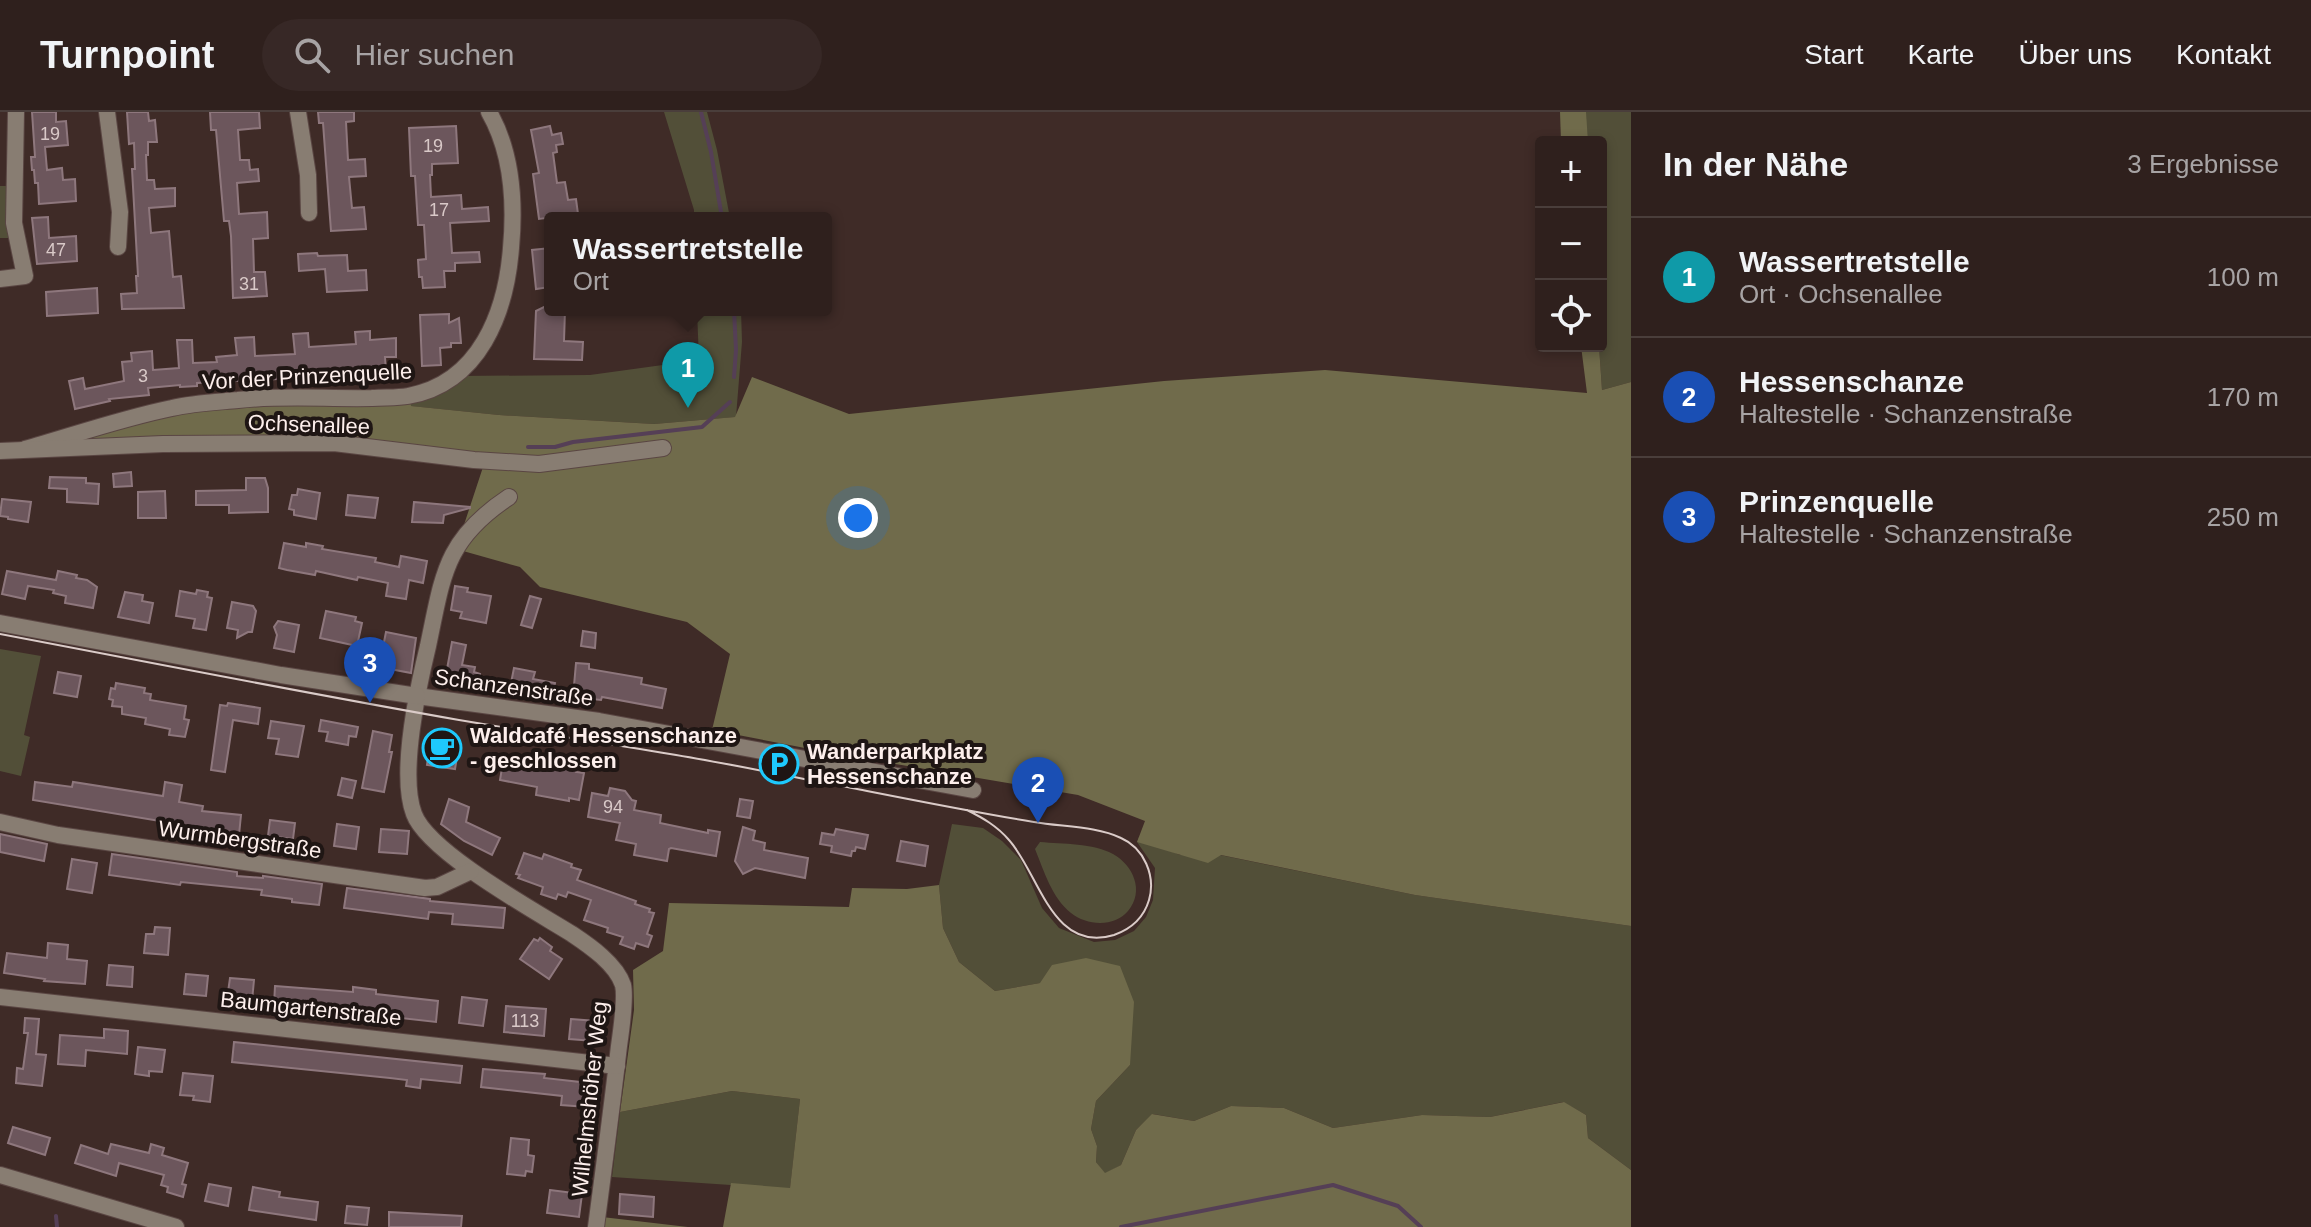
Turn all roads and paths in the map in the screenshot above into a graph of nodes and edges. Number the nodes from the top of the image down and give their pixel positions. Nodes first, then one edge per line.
1 (16, 112) edge
2 (107, 112) edge
3 (298, 112) edge
4 (489, 112) edge
5 (8, 138) edge
6 (309, 213) dead end
7 (118, 247) dead end
8 (0, 279) edge
9 (663, 448) dead end
10 (25, 449) junction
11 (0, 451) edge
12 (509, 497) dead end
13 (0, 623) edge
14 (417, 696) junction
15 (973, 790) dead end
16 (4, 823) edge
17 (471, 871) junction
18 (0, 997) edge
19 (617, 1066) junction
20 (0, 1175) edge
21 (176, 1227) edge
22 (596, 1227) edge

1 - 5 street
2 - 7 street
3 - 6 street
4 - 10 street, Vor der Prinzenquelle
5 - 8 street
9 - 10 street, Ochsenallee
10 - 11 street, Ochsenallee
12 - 14 street, Wilhelmshöher Weg
13 - 14 street, Schanzenstraße
14 - 15 street, Schanzenstraße
14 - 17 street, Wilhelmshöher Weg
16 - 17 street, Wurmbergstraße
17 - 19 street, Wilhelmshöher Weg
18 - 19 street, Baumgartenstraße
19 - 22 street, Wilhelmshöher Weg
20 - 21 street

